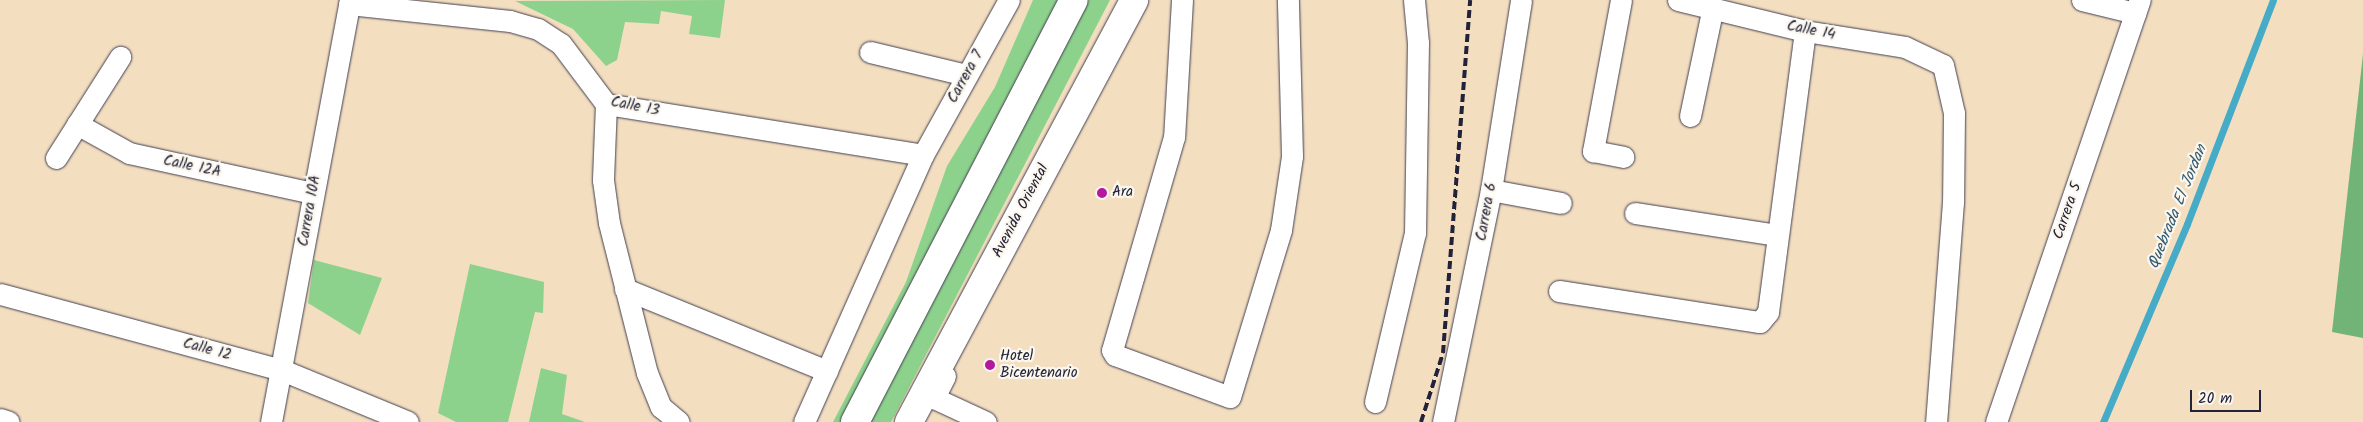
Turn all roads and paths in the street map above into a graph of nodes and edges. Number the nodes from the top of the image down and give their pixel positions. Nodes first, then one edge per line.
1 (1074, 0) edge
2 (1134, 0) edge
3 (1182, 0) edge
4 (1288, 0) edge
5 (1414, 0) edge
6 (1521, 0) edge
7 (1621, 0) edge
8 (1678, 0) edge
9 (2082, 0) edge
10 (349, 2) edge
11 (1001, 2) edge
12 (1713, 7) junction
13 (2137, 7) edge
14 (1805, 31) junction
15 (870, 52) dead end
16 (120, 57) dead end
17 (966, 74) junction
18 (606, 104) junction
19 (1690, 116) dead end
20 (77, 124) junction
21 (923, 155) junction
22 (1623, 157) dead end
23 (56, 158) dead end
24 (1491, 190) junction
25 (313, 193) junction
26 (1561, 203) dead end
27 (1635, 213) dead end
28 (1777, 235) junction
29 (625, 289) junction
30 (1559, 291) dead end
31 (0, 294) edge
32 (950, 345) junction
33 (282, 370) junction
34 (827, 371) junction
35 (1375, 402) dead end
36 (0, 419) edge
37 (9, 422) edge
38 (271, 422) edge
39 (408, 422) edge
40 (679, 422) edge
41 (804, 422) edge
42 (855, 422) edge
43 (909, 422) edge
44 (986, 422) edge
45 (1443, 422) edge
46 (1936, 422) edge
47 (1996, 422) edge

1 - 42 main road
2 - 32 main road, Avenida Oriental
3 - 4 street
5 - 35 street
6 - 24 street, Carrera 6
7 - 22 street
8 - 12 street, Calle 14
9 - 13 street
10 - 18 street, Calle 13
10 - 25 street, Carrera 10A
11 - 17 street, Carrera 7
12 - 14 street, Calle 14
12 - 19 street
13 - 47 street, Carrera 5
14 - 28 street
14 - 46 street, Calle 14
15 - 17 street
16 - 20 street
17 - 21 street, Carrera 7
18 - 21 street, Calle 13
18 - 29 street
20 - 23 street
20 - 25 street, Calle 12A
21 - 34 street
24 - 26 street
24 - 45 street, Carrera 6
25 - 33 street, Carrera 10A
27 - 28 street
28 - 30 street
29 - 34 street
29 - 40 street
31 - 33 street, Calle 12
32 - 43 main road, Avenida Oriental
32 - 44 street
33 - 38 street, Carrera 10A
33 - 39 street, Calle 12
34 - 41 street
36 - 37 street

